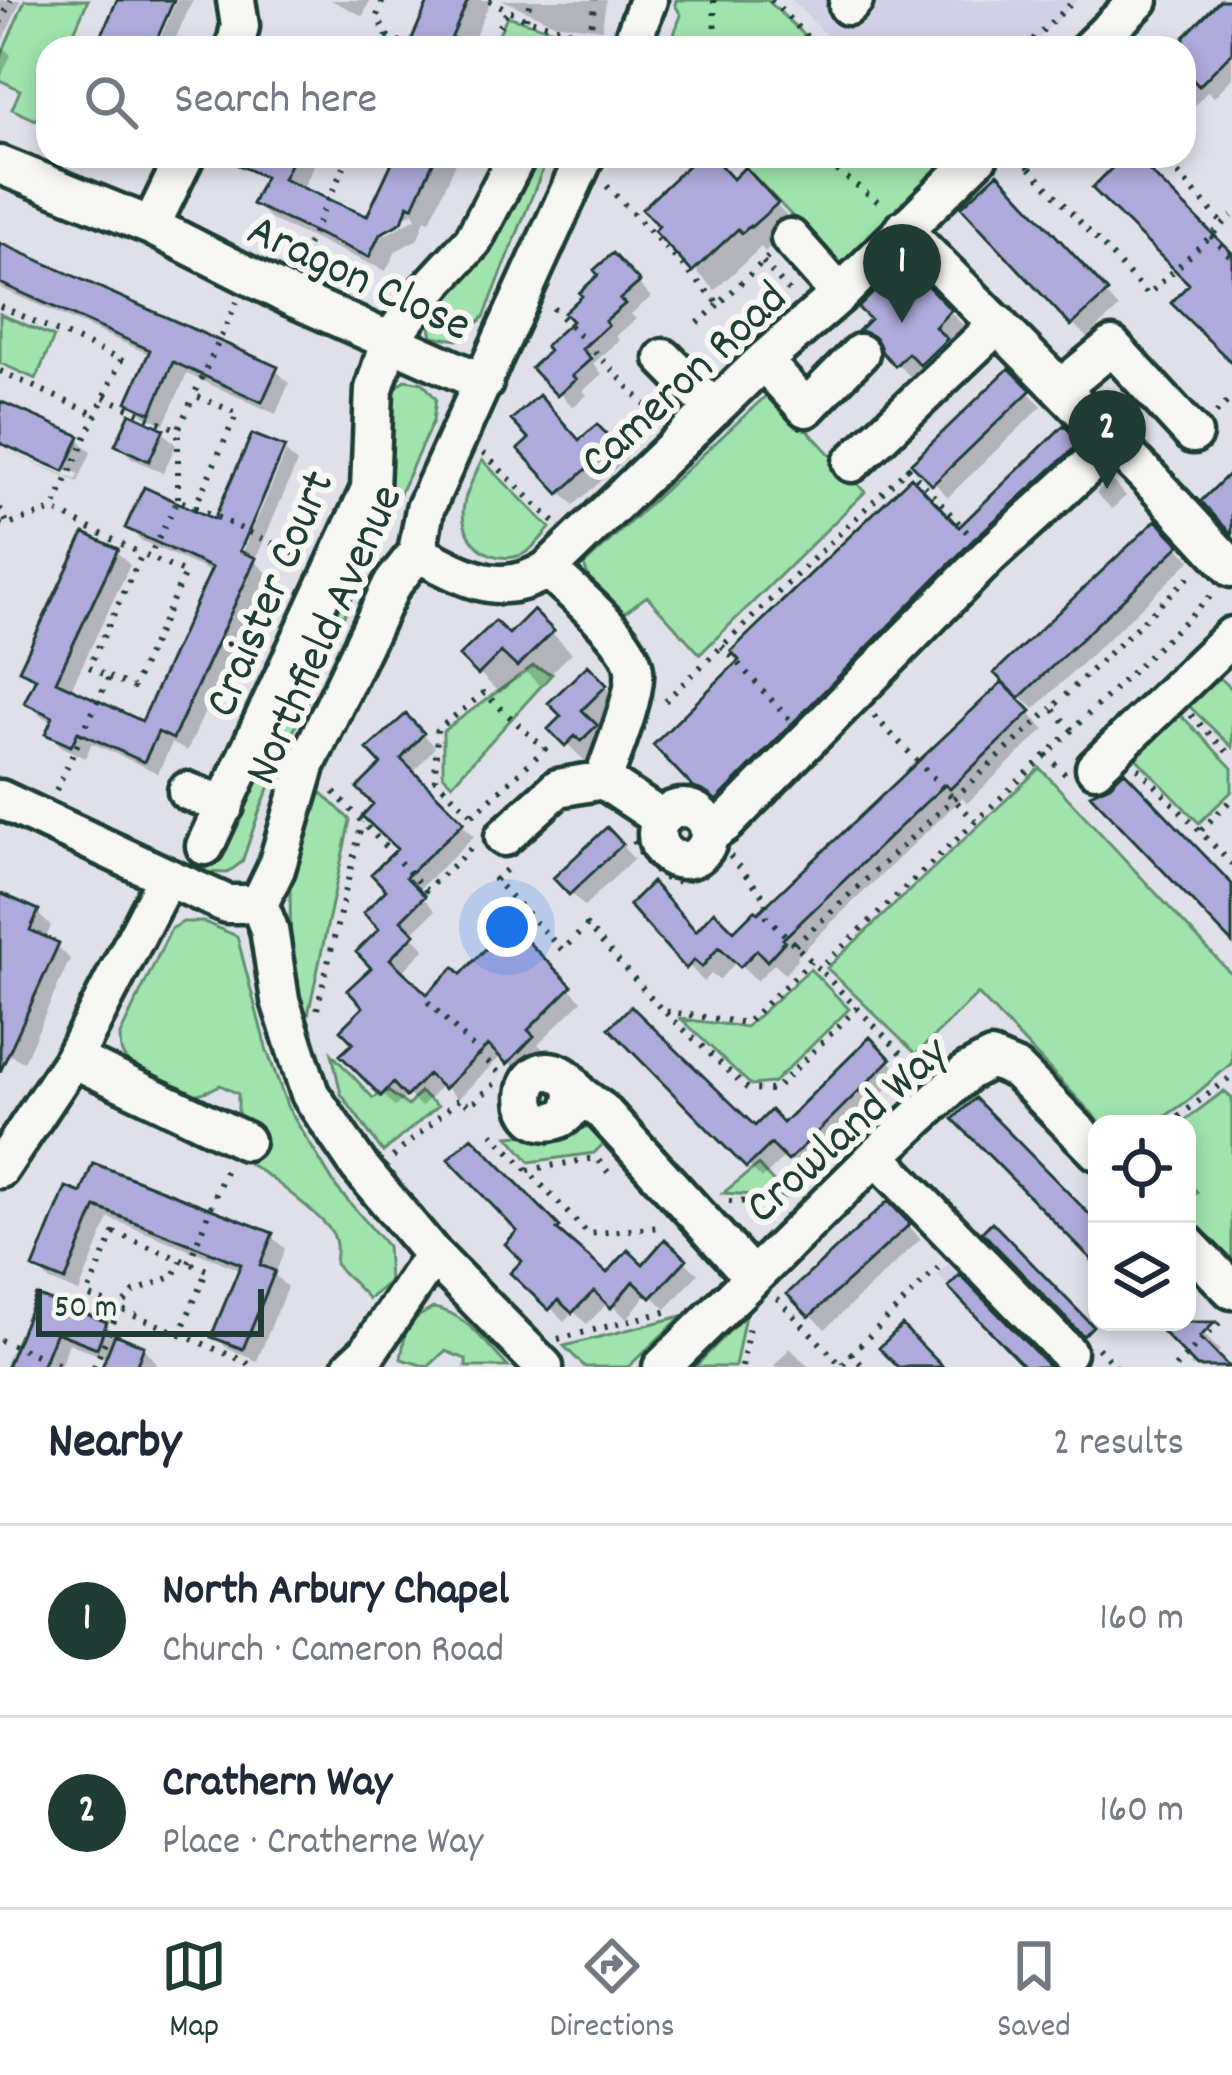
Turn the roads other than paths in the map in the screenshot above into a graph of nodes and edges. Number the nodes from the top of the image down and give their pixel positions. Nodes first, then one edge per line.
1 (236, 0) edge
2 (648, 0) edge
3 (1139, 0) edge
4 (238, 36) edge
5 (635, 36) edge
6 (1102, 36) edge
7 (0, 165) edge
8 (179, 168) edge
9 (512, 168) edge
10 (580, 168) edge
11 (968, 168) edge
12 (151, 226) junction
13 (903, 230) junction
14 (790, 238) road end
15 (840, 294) junction
16 (998, 324) junction
17 (389, 342) junction
18 (860, 353) dead end
19 (664, 358) dead end
20 (763, 362) junction
21 (484, 383) junction
22 (1061, 388) junction
23 (714, 409) junction
24 (1193, 434) dead end
25 (1113, 442) junction
26 (853, 463) dead end
27 (418, 553) junction
28 (1218, 566) edge
29 (548, 569) junction
30 (1232, 636) edge
31 (1106, 758) road end
32 (603, 780) junction
33 (187, 791) dead end
34 (0, 799) edge
35 (225, 806) junction
36 (498, 840) road end
37 (205, 846) dead end
38 (166, 878) junction
39 (260, 904) junction
40 (74, 1059) junction
41 (574, 1090) dead end
42 (229, 1128) road end
43 (1088, 1142) edge
44 (876, 1156) junction
45 (1, 1162) edge
46 (433, 1255) junction
47 (1196, 1256) edge
48 (759, 1281) junction
49 (1231, 1301) edge
50 (1067, 1352) dead end
51 (546, 1354) edge
52 (371, 1362) edge
53 (662, 1367) edge

1 - 4 street
2 - 5 street
3 - 6 street
7 - 12 street, Aragon Close
8 - 12 street
9 - 17 street
10 - 21 street, Northfield Avenue
11 - 13 street, Cameron Road
12 - 17 street, Aragon Close
13 - 15 street, Cameron Road
13 - 16 street
14 - 15 street
15 - 20 street, Cameron Road
16 - 22 street
16 - 26 street
17 - 21 street, Aragon Close
17 - 35 street, Craister Court
18 - 20 street
19 - 23 street
20 - 23 street, Cameron Road
21 - 27 street, Northfield Avenue
22 - 24 street
22 - 25 street
23 - 29 street, Cameron Road
25 - 28 street
25 - 32 street
27 - 29 street, Cameron Road
27 - 39 street, Northfield Avenue
29 - 32 street
30 - 31 street
32 - 36 street
33 - 35 street
34 - 38 street
35 - 37 street, Craister Court
38 - 39 street
38 - 40 street
39 - 46 street
40 - 42 street
40 - 45 street
41 - 48 street
43 - 44 street, Crowland Way
44 - 48 street, Crowland Way
44 - 50 street
46 - 51 street
46 - 52 street
47 - 49 street
48 - 53 street, Crowland Way

